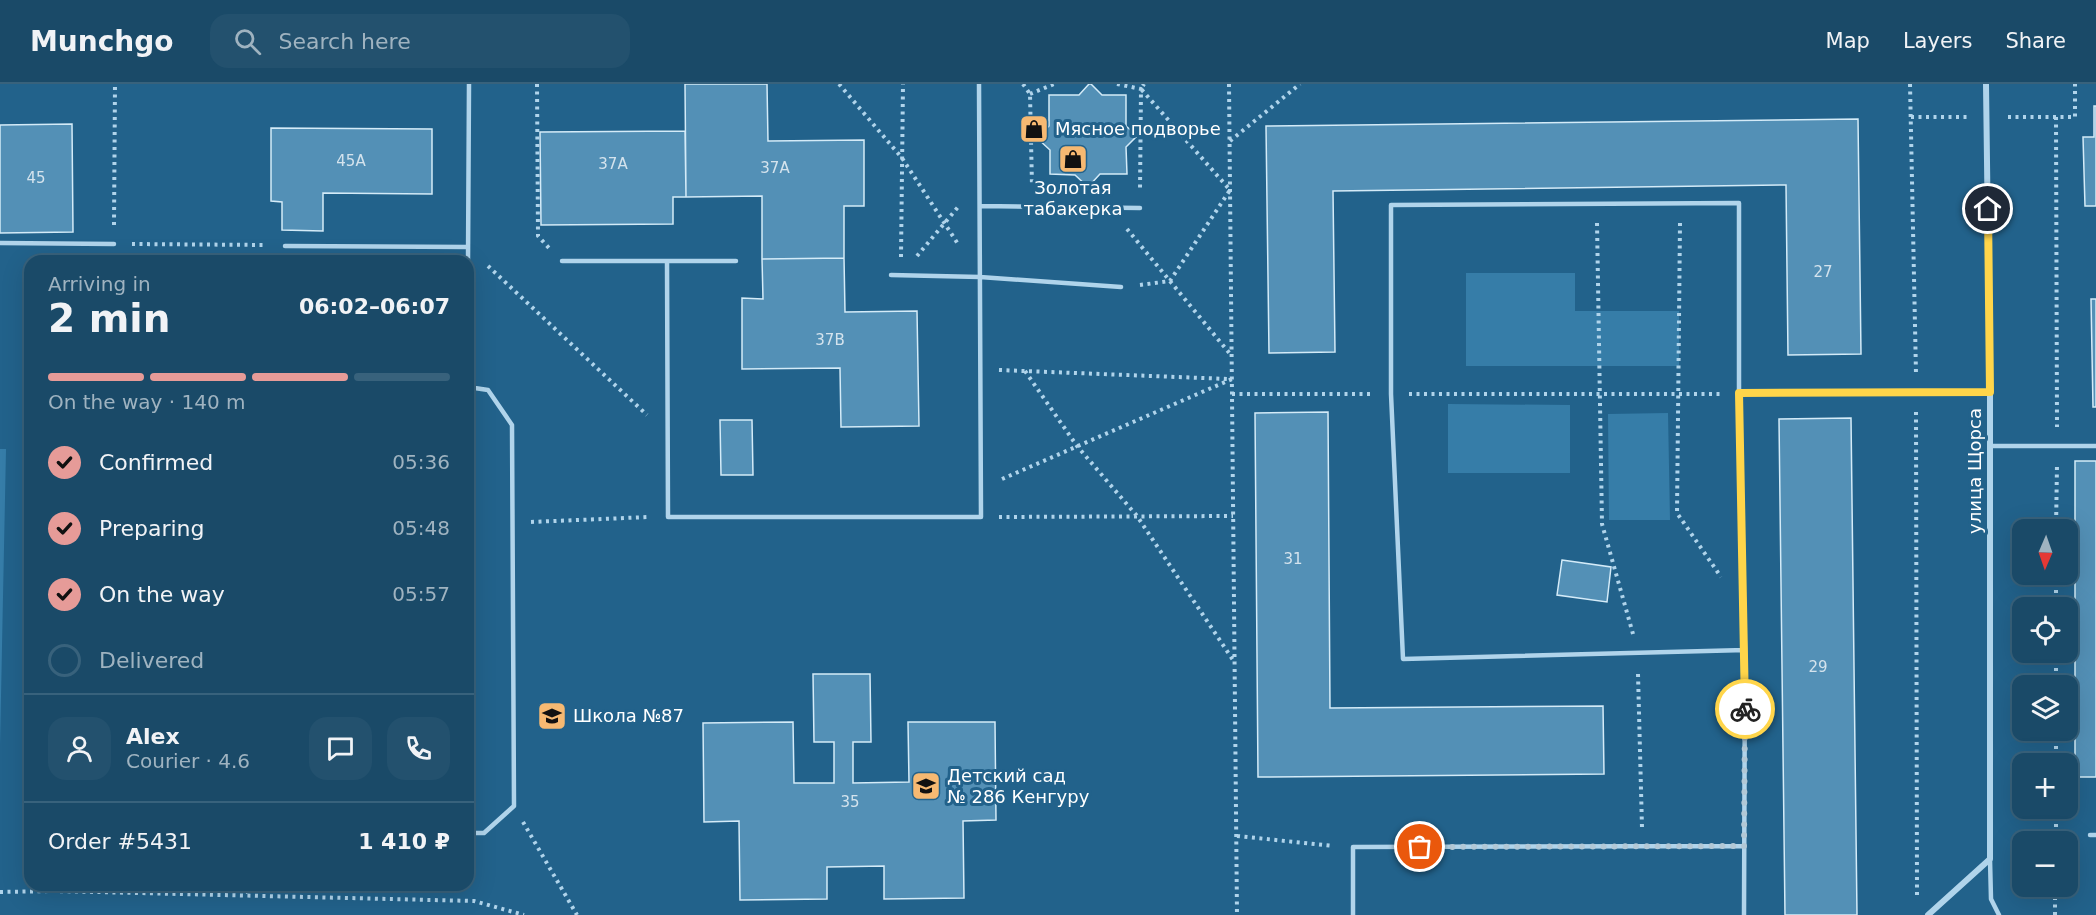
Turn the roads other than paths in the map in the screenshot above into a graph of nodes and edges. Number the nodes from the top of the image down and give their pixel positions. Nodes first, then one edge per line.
1 (469, 84) edge
2 (979, 84) edge
3 (1986, 84) edge
4 (980, 206) junction
5 (1140, 208) road end
6 (0, 243) edge
7 (114, 244) road end
8 (285, 246) road end
9 (468, 247) junction
10 (468, 255) edge
11 (562, 261) road end
12 (667, 261) junction
13 (736, 261) dead end
14 (891, 275) dead end
15 (980, 277) junction
16 (1121, 287) road end
17 (474, 388) edge
18 (1990, 392) junction
19 (1739, 393) junction
20 (1990, 446) junction
21 (2096, 446) edge
22 (1745, 650) junction
23 (474, 833) edge
24 (2090, 835) dead end
25 (2096, 835) edge
26 (1744, 846) junction
27 (1990, 858) junction
28 (1353, 915) edge
29 (1744, 915) edge
30 (1928, 915) edge
31 (1999, 915) edge

1 - 9 lane
2 - 4 lane
3 - 18 street, улица Щорса
4 - 5 lane
4 - 15 lane
6 - 7 lane
8 - 9 lane
9 - 10 lane
11 - 12 lane
12 - 13 lane
12 - 15 lane
14 - 15 lane
15 - 16 lane
17 - 23 lane
18 - 19 lane
18 - 20 street, улица Щорса
19 - 22 lane
19 - 22 lane
20 - 21 lane
20 - 27 street, улица Щорса
22 - 26 lane
24 - 25 lane
26 - 28 lane
26 - 29 lane
27 - 30 street
27 - 31 lane

